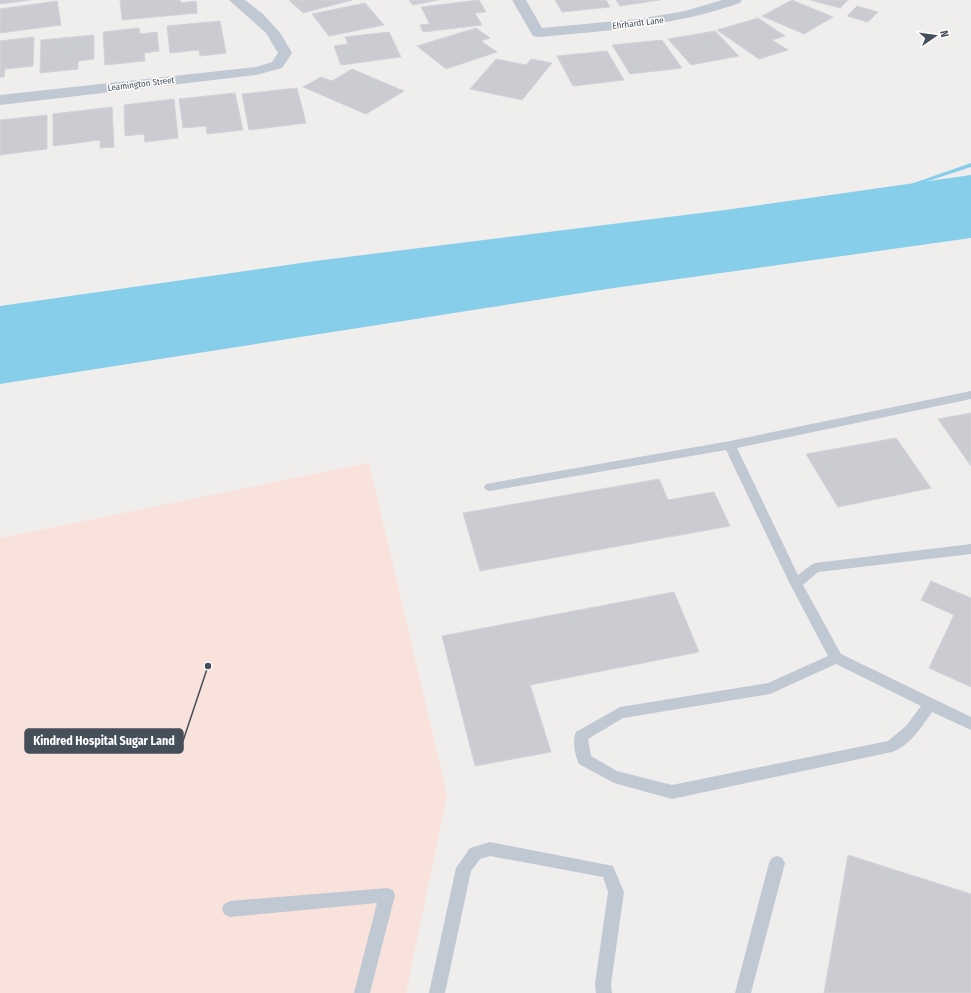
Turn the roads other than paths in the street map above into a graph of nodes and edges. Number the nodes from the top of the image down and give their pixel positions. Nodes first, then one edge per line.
1 (236, 0) edge
2 (519, 0) edge
3 (735, 0) edge
4 (0, 100) edge
5 (971, 395) edge
6 (730, 445) junction
7 (490, 487) dead end
8 (971, 549) edge
9 (796, 584) junction
10 (836, 658) junction
11 (930, 704) junction
12 (971, 724) edge
13 (777, 863) dead end
14 (230, 908) dead end
15 (362, 993) edge
16 (437, 993) edge
17 (604, 993) edge
18 (743, 993) edge

1 - 4 street, Leamington Street
2 - 3 street, Ehrhardt Lane
5 - 6 lane
6 - 7 lane
6 - 9 lane
8 - 9 lane
9 - 10 lane
10 - 11 lane
10 - 11 lane
11 - 12 lane
13 - 18 lane
14 - 15 lane
16 - 17 lane

